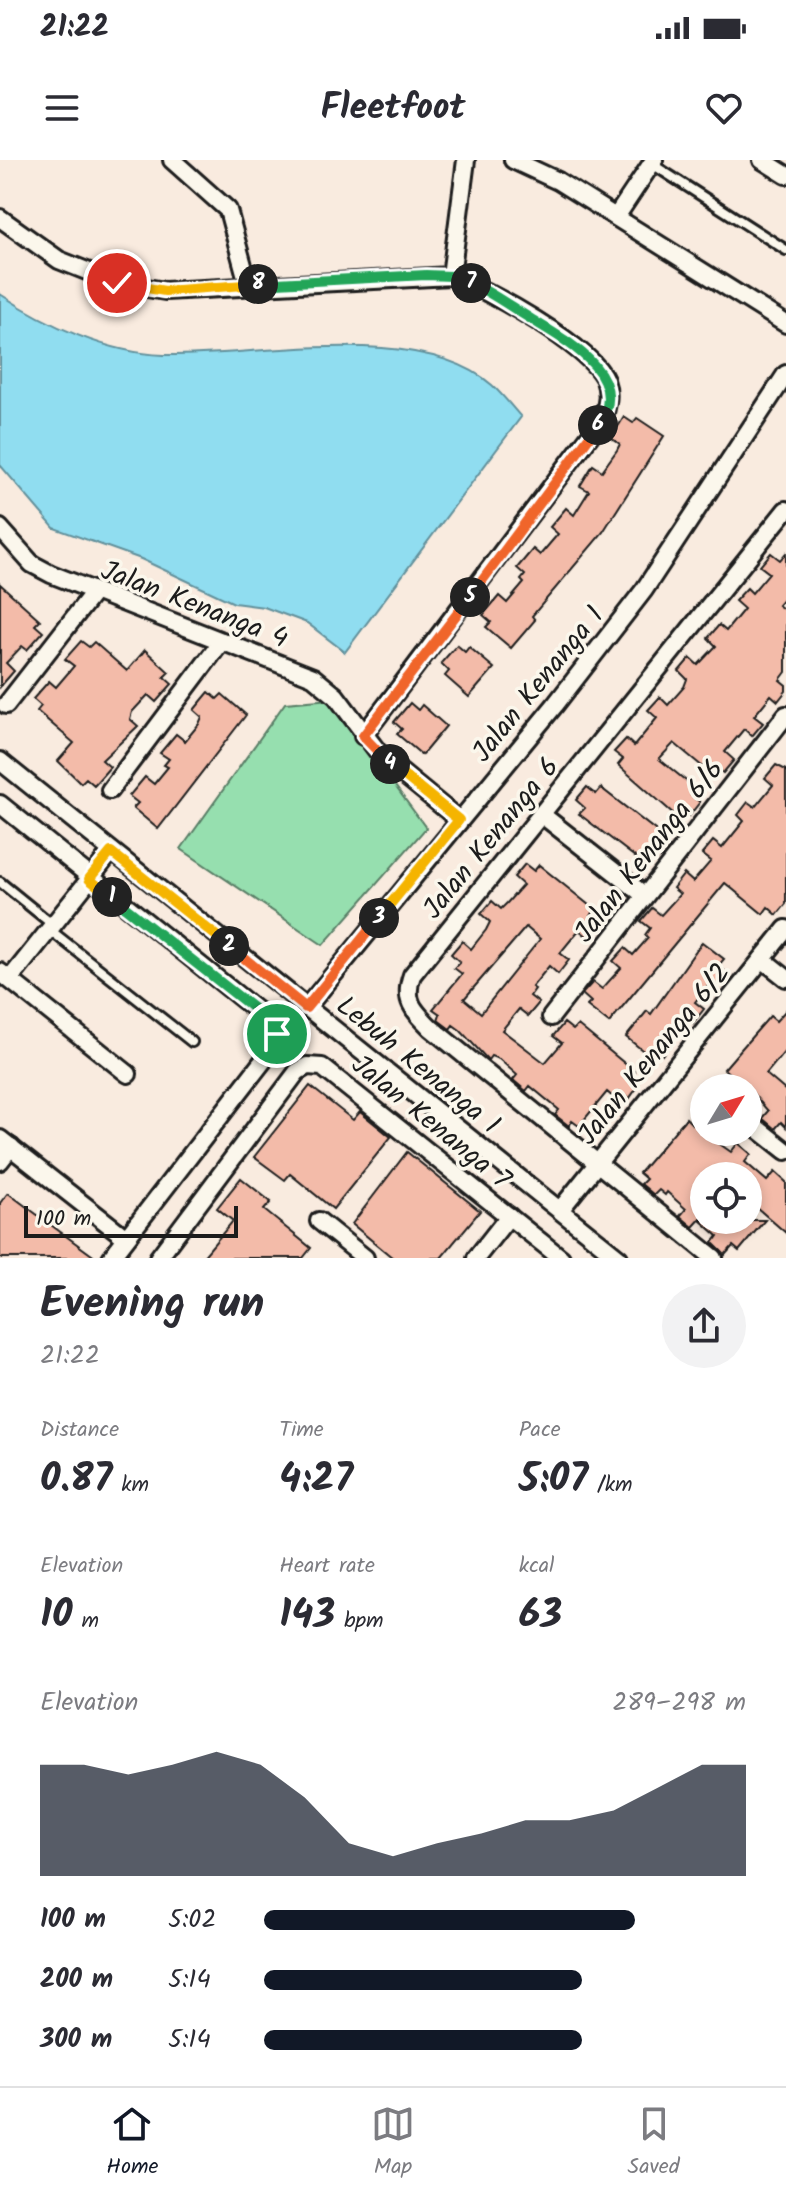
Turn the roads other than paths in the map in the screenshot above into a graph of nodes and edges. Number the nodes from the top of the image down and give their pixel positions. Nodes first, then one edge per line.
1 (172, 160) edge
2 (466, 160) edge
3 (513, 160) edge
4 (762, 160) edge
5 (650, 161) edge
6 (786, 175) edge
7 (616, 217) junction
8 (0, 218) edge
9 (786, 250) edge
10 (451, 276) junction
11 (248, 284) junction
12 (786, 324) edge
13 (786, 374) edge
14 (786, 510) edge
15 (0, 528) edge
16 (94, 592) junction
17 (222, 641) junction
18 (6, 705) dead end
19 (786, 715) edge
20 (363, 736) junction
21 (0, 761) edge
22 (110, 790) dead end
23 (0, 804) edge
24 (541, 814) junction
25 (459, 820) junction
26 (111, 852) junction
27 (89, 879) junction
28 (0, 882) edge
29 (644, 895) junction
30 (51, 927) junction
31 (786, 929) edge
32 (762, 959) junction
33 (5, 976) edge
34 (786, 978) edge
35 (306, 1008) junction
36 (551, 1017) dead end
37 (192, 1042) dead end
38 (128, 1074) dead end
39 (762, 1132) edge
40 (5, 1143) edge
41 (786, 1151) edge
42 (0, 1161) edge
43 (596, 1164) junction
44 (560, 1210) junction
45 (509, 1216) junction
46 (319, 1221) dead end
47 (126, 1238) junction
48 (111, 1258) edge
49 (158, 1258) edge
50 (365, 1258) edge
51 (476, 1258) edge
52 (561, 1258) edge
53 (619, 1258) edge
54 (714, 1258) edge

1 - 11 street
2 - 10 street
3 - 7 street
4 - 6 street
5 - 7 street
5 - 9 lane
7 - 12 street
8 - 11 street
10 - 11 street
10 - 20 street
13 - 25 street, Jalan Kenanga 1
14 - 24 street, Jalan Kenanga 6
15 - 16 street, Jalan Kenanga 4
16 - 17 street, Jalan Kenanga 4
16 - 18 street
17 - 20 street, Jalan Kenanga 4
17 - 22 street
19 - 29 street, Jalan Kenanga 6/6
20 - 25 street, Jalan Kenanga 4
21 - 26 street, Lebuh Kenanga 1
23 - 27 street
24 - 29 street
24 - 43 street, Jalan Kenanga 6
25 - 35 street, Jalan Kenanga 1
26 - 27 street
26 - 35 street, Lebuh Kenanga 1
27 - 30 street
27 - 47 street
28 - 30 lane
29 - 36 street, Jalan Kenanga 6/6
30 - 33 street
30 - 37 lane
31 - 32 street, Jalan Kenanga 6/2
32 - 34 street
32 - 43 street, Jalan Kenanga 6/2
33 - 38 street
35 - 44 street, Lebuh Kenanga 1
39 - 41 street
40 - 42 street
40 - 47 street
43 - 44 street, Jalan Kenanga 6/2
43 - 54 street, Jalan Kenanga 6
44 - 53 street, Lebuh Kenanga 1
45 - 49 street, Jalan Kenanga 7
45 - 51 street
45 - 52 street, Jalan Kenanga 7
46 - 50 street
47 - 48 street

